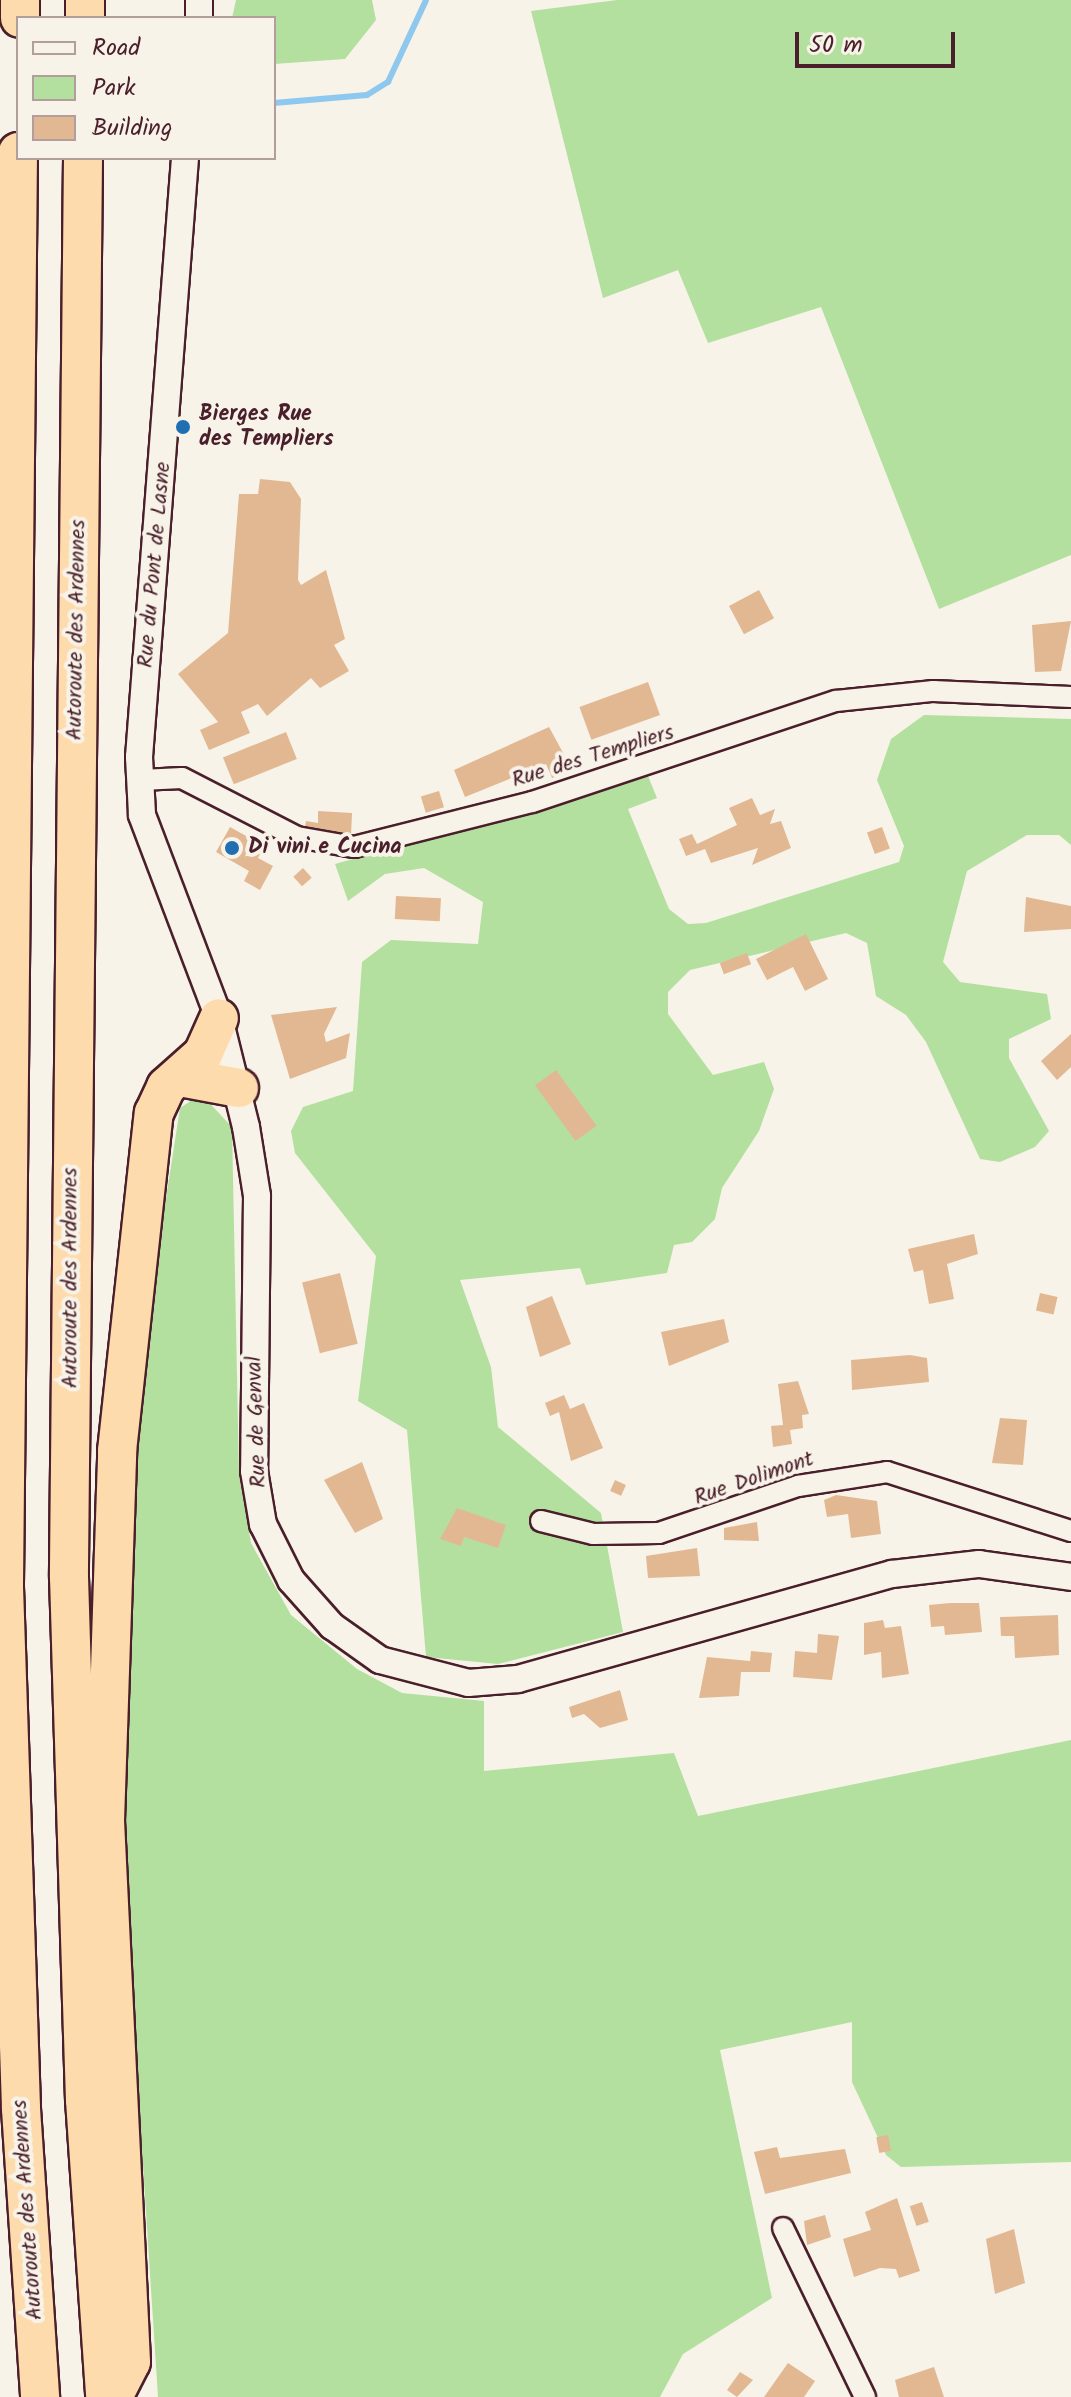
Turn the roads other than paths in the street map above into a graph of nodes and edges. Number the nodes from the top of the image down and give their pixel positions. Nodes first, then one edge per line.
1 (18, 160) edge
2 (83, 160) edge
3 (185, 160) edge
4 (1071, 697) edge
5 (141, 780) junction
6 (219, 1018) junction
7 (180, 1077) junction
8 (239, 1088) junction
9 (541, 1521) dead end
10 (1071, 1531) edge
11 (1071, 1577) edge
12 (2, 1582) edge
13 (783, 2228) dead end
14 (40, 2397) edge
15 (105, 2397) edge
16 (113, 2397) edge
17 (865, 2397) edge

1 - 12 highway, Autoroute des Ardennes
2 - 15 highway, Autoroute des Ardennes
3 - 5 street, Rue du Pont de Lasne
4 - 5 street, Rue des Templiers
5 - 6 street, Rue de Genval
6 - 7 highway
6 - 8 street, Rue de Genval
7 - 8 highway
7 - 16 highway
8 - 11 street, Rue de Genval
9 - 10 street, Rue Dolimont
12 - 14 highway, Autoroute des Ardennes
13 - 17 street

